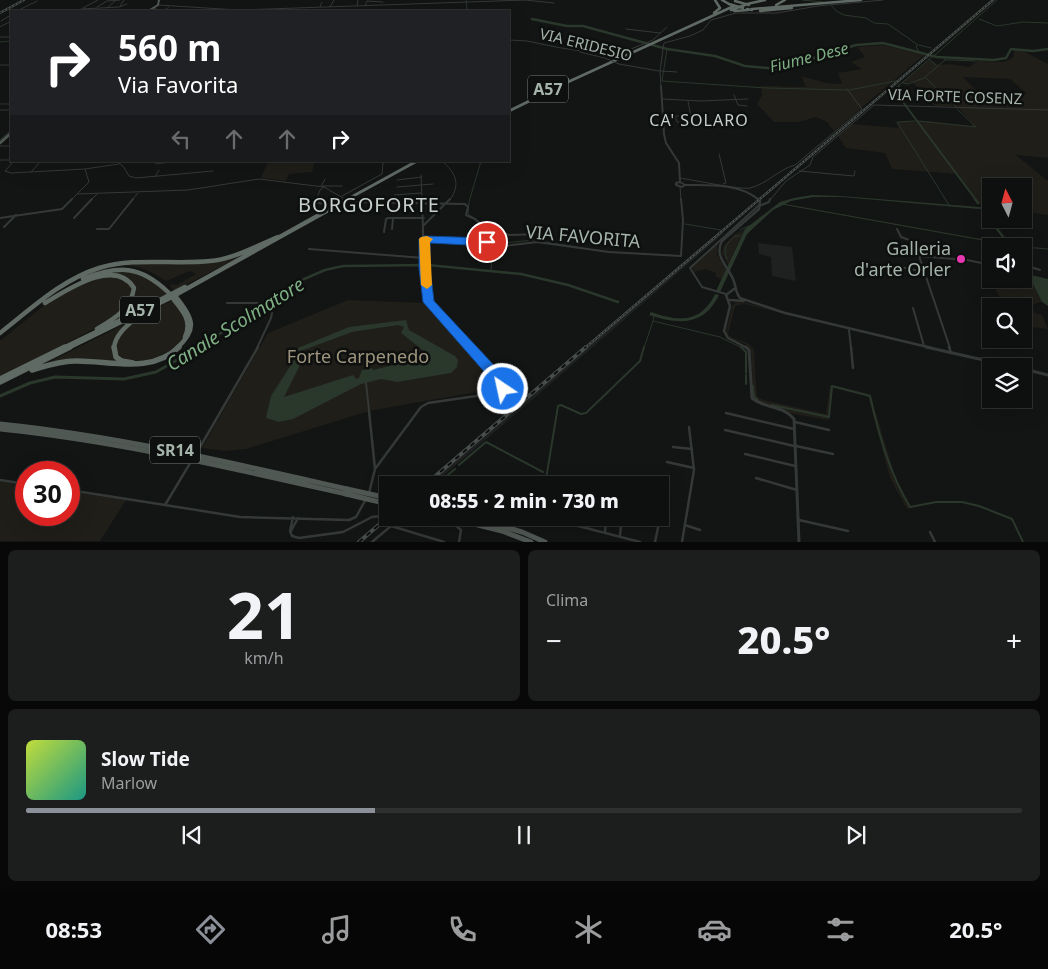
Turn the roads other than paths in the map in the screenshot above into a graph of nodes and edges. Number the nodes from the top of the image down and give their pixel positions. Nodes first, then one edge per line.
1 (98, 0) edge
2 (116, 0) edge
3 (120, 0) edge
4 (124, 0) edge
5 (159, 0) edge
6 (334, 0) edge
7 (358, 0) edge
8 (525, 0) edge
9 (716, 0) edge
10 (722, 0) edge
11 (747, 0) edge
12 (765, 0) edge
13 (785, 0) edge
14 (861, 0) edge
15 (883, 0) edge
16 (37, 1) edge
17 (107, 1) edge
18 (322, 2) dead end
19 (383, 2) dead end
20 (127, 4) dead end
21 (554, 4) dead end
22 (738, 4) edge
23 (829, 4) junction
24 (158, 5) junction
25 (120, 6) junction
26 (353, 6) junction
27 (357, 6) junction
28 (365, 6) junction
29 (113, 7) junction
30 (330, 7) junction
31 (95, 8) junction
32 (99, 8) joint
33 (107, 8) junction
34 (320, 8) junction
35 (81, 9) joint
36 (19, 10) edge
37 (111, 10) edge
38 (150, 10) edge
39 (226, 10) edge
40 (260, 10) edge
41 (351, 10) edge
42 (750, 10) junction
43 (725, 13) junction
44 (690, 25) junction
45 (667, 27) dead end
46 (626, 30) dead end
47 (660, 33) junction
48 (661, 39) junction
49 (510, 40) edge
50 (648, 44) junction
51 (562, 48) junction
52 (663, 49) joint
53 (661, 71) junction
54 (677, 72) dead end
55 (584, 74) junction
56 (574, 77) junction
57 (573, 82) dead end
58 (552, 83) dead end
59 (847, 89) dead end
60 (734, 95) dead end
61 (662, 99) junction
62 (748, 100) dead end
63 (688, 101) junction
64 (737, 102) junction
65 (742, 102) dead end
66 (747, 106) dead end
67 (510, 109) edge
68 (510, 110) edge
69 (1048, 110) edge
70 (662, 115) junction
71 (675, 116) junction
72 (703, 124) dead end
73 (10, 135) edge
74 (0, 144) edge
75 (719, 154) dead end
76 (12, 162) edge
77 (41, 162) edge
78 (117, 162) edge
79 (390, 162) edge
80 (411, 162) edge
81 (415, 162) edge
82 (443, 162) edge
83 (120, 164) junction
84 (85, 169) junction
85 (159, 170) dead end
86 (213, 171) dead end
87 (799, 171) junction
88 (855, 171) dead end
89 (31, 172) junction
90 (155, 177) junction
91 (680, 178) junction
92 (325, 179) dead end
93 (688, 179) junction
94 (397, 180) dead end
95 (680, 182) junction
96 (433, 184) dead end
97 (422, 185) junction
98 (685, 185) junction
99 (323, 186) junction
100 (342, 186) dead end
101 (397, 187) dead end
102 (680, 188) junction
103 (422, 192) junction
104 (138, 193) junction
105 (77, 194) junction
106 (97, 194) junction
107 (394, 195) dead end
108 (350, 202) dead end
109 (324, 204) dead end
110 (396, 204) junction
111 (423, 204) junction
112 (447, 204) junction
113 (395, 207) dead end
114 (16, 215) junction
115 (0, 218) edge
116 (74, 218) dead end
117 (393, 218) junction
118 (424, 218) junction
119 (424, 225) junction
120 (4, 227) dead end
121 (98, 229) dead end
122 (392, 229) dead end
123 (897, 229) dead end
124 (384, 232) dead end
125 (544, 234) dead end
126 (284, 235) junction
127 (424, 239) junction
128 (309, 250) dead end
129 (896, 252) dead end
130 (920, 256) junction
131 (424, 258) junction
132 (982, 263) edge
133 (895, 266) dead end
134 (1032, 268) edge
135 (1040, 270) dead end
136 (924, 272) junction
137 (735, 288) junction
138 (720, 293) junction
139 (729, 293) junction
140 (172, 296) junction
141 (728, 299) junction
142 (736, 299) junction
143 (45, 303) junction
144 (227, 303) dead end
145 (37, 306) junction
146 (730, 306) junction
147 (913, 308) dead end
148 (849, 330) junction
149 (0, 335) edge
150 (924, 346) junction
151 (950, 352) junction
152 (982, 359) edge
153 (34, 363) junction
154 (854, 368) dead end
155 (1032, 371) edge
156 (1048, 375) edge
157 (0, 381) edge
158 (366, 383) dead end
159 (369, 411) joint
160 (726, 412) dead end
161 (794, 422) junction
162 (0, 424) edge
163 (689, 427) dead end
164 (0, 429) edge
165 (794, 429) junction
166 (725, 430) dead end
167 (829, 430) dead end
168 (794, 446) junction
169 (673, 447) dead end
170 (692, 449) junction
171 (744, 454) dead end
172 (833, 454) dead end
173 (194, 456) junction
174 (667, 462) dead end
175 (795, 466) junction
176 (694, 468) junction
177 (376, 469) junction
178 (756, 478) dead end
179 (0, 480) edge
180 (15, 482) edge
181 (797, 490) junction
182 (80, 492) edge
183 (346, 492) junction
184 (379, 497) edge
185 (379, 501) edge
186 (165, 504) junction
187 (379, 516) tunnel mouth
188 (293, 517) junction
189 (298, 518) junction
190 (799, 520) junction
191 (685, 525) junction
192 (391, 526) joint
193 (456, 526) edge
194 (482, 526) edge
195 (501, 526) edge
196 (580, 526) edge
197 (605, 526) edge
198 (621, 526) edge
199 (658, 526) edge
200 (700, 530) dead end
201 (290, 531) junction
202 (848, 531) dead end
203 (605, 532) junction
204 (930, 532) dead end
205 (620, 536) junction
206 (372, 542) edge
207 (444, 542) edge
208 (458, 542) edge
209 (531, 542) edge
210 (545, 542) edge
211 (640, 542) edge
212 (655, 542) edge
213 (682, 542) edge
214 (799, 542) edge
215 (935, 542) edge

1 - 35 street
2 - 3 street
2 - 17 street
2 - 33 street
4 - 25 street
5 - 24 main road
6 - 30 street
7 - 27 street
8 - 21 street
8 - 28 street
9 - 44 highway, A57
10 - 22 highway
11 - 22 highway, A57
12 - 22 highway
13 - 22 highway
14 - 23 highway
15 - 23 street
16 - 36 street
17 - 31 street
18 - 34 street
19 - 28 street
20 - 25 street
22 - 42 highway, bridge
22 - 43 highway
22 - 44 highway, A57
22 - 48 highway, A57
23 - 42 highway
23 - 52 street
24 - 38 main road
24 - 39 street
25 - 29 street
26 - 27 street
26 - 30 street
26 - 41 street
27 - 28 street
29 - 33 street
29 - 37 street
30 - 34 street
31 - 32 street
31 - 35 street
32 - 33 street
34 - 40 street
42 - 43 highway
43 - 48 highway
44 - 50 highway, A57
45 - 47 street
46 - 47 street
47 - 50 street
48 - 50 highway, A57
49 - 51 street, VIA ERIDESIO
50 - 51 street
50 - 55 highway, A57
50 - 56 highway, A57
51 - 53 street, VIA ERIDESIO, bridge
52 - 53 street
53 - 54 street, VIA ERIDESIO
53 - 61 street
55 - 57 highway
55 - 68 highway, A57
56 - 58 highway
56 - 67 highway, A57
59 - 93 street
60 - 64 street
61 - 63 street
61 - 70 street
62 - 64 street
63 - 64 street
63 - 71 street
64 - 65 street
64 - 66 street
69 - 87 street, VIA FORTE COSENZ
70 - 71 street
70 - 91 street
71 - 72 street
73 - 74 main road
75 - 93 street
76 - 89 street
77 - 89 street
78 - 83 street
79 - 99 street
80 - 126 highway, A57
81 - 126 highway, A57
82 - 112 street
83 - 84 street
83 - 90 street
84 - 89 street
84 - 105 street
85 - 90 street
86 - 90 street
87 - 88 street
87 - 138 street, VIA FORTE COSENZ, bridge
91 - 93 street
91 - 95 street
92 - 99 street
94 - 97 street
95 - 98 street
95 - 102 street
96 - 97 street
97 - 101 street
97 - 103 street
98 - 102 street
98 - 137 street
99 - 100 street
99 - 104 street
99 - 109 street
102 - 127 street, VIA FAVORITA
103 - 107 street
103 - 111 street
104 - 106 street
104 - 121 street
105 - 106 street
105 - 114 street
106 - 116 street
108 - 110 street
110 - 111 street
110 - 113 street
111 - 112 street
111 - 118 street
112 - 119 street
112 - 125 street
114 - 115 street
114 - 120 street
117 - 118 street
117 - 122 street
117 - 124 street
118 - 119 street
119 - 127 street
123 - 130 street
126 - 140 highway, A57
126 - 145 highway, A57
126 - 153 highway, A57
127 - 131 street
128 - 131 street
129 - 130 street
130 - 132 street
130 - 136 street
131 - 177 street
133 - 136 street
134 - 135 street
136 - 151 street
137 - 139 street
137 - 142 street
138 - 139 street
138 - 141 street
139 - 141 street
139 - 142 street
140 - 140 highway, A57
140 - 143 highway, A57
140 - 145 highway, A57
140 - 157 highway, A57
140 - 157 highway, A57
141 - 142 street
141 - 146 street
142 - 146 street
142 - 148 street
143 - 149 highway, A57
143 - 153 highway, A57
144 - 173 street
145 - 149 highway, A57
146 - 161 street
147 - 150 street
148 - 150 street
148 - 154 street
150 - 151 street
151 - 152 street
153 - 157 highway, A57
155 - 156 street
158 - 159 street
159 - 177 street
160 - 165 street
161 - 165 street
161 - 167 street
162 - 173 main road, SR14
163 - 170 street
164 - 173 main road, SR14
165 - 168 street
166 - 168 street
168 - 172 street
168 - 175 street
169 - 170 street
170 - 176 street
171 - 175 street
173 - 183 main road, SR14
173 - 186 street
174 - 176 street
175 - 181 street
176 - 191 street
177 - 189 street
178 - 181 street
179 - 180 street
181 - 190 street
182 - 186 street
183 - 184 main road, SR14, bridge
183 - 185 main road, SR14, bridge
186 - 188 street
187 - 201 street
188 - 189 street
188 - 201 street
189 - 201 street
190 - 202 street
190 - 214 street
191 - 200 street
191 - 213 street
192 - 206 street
192 - 207 street
193 - 208 street
194 - 209 main road
195 - 210 main road
196 - 203 street
197 - 203 street
198 - 205 street
199 - 212 street
203 - 205 street
204 - 215 street
205 - 211 street

